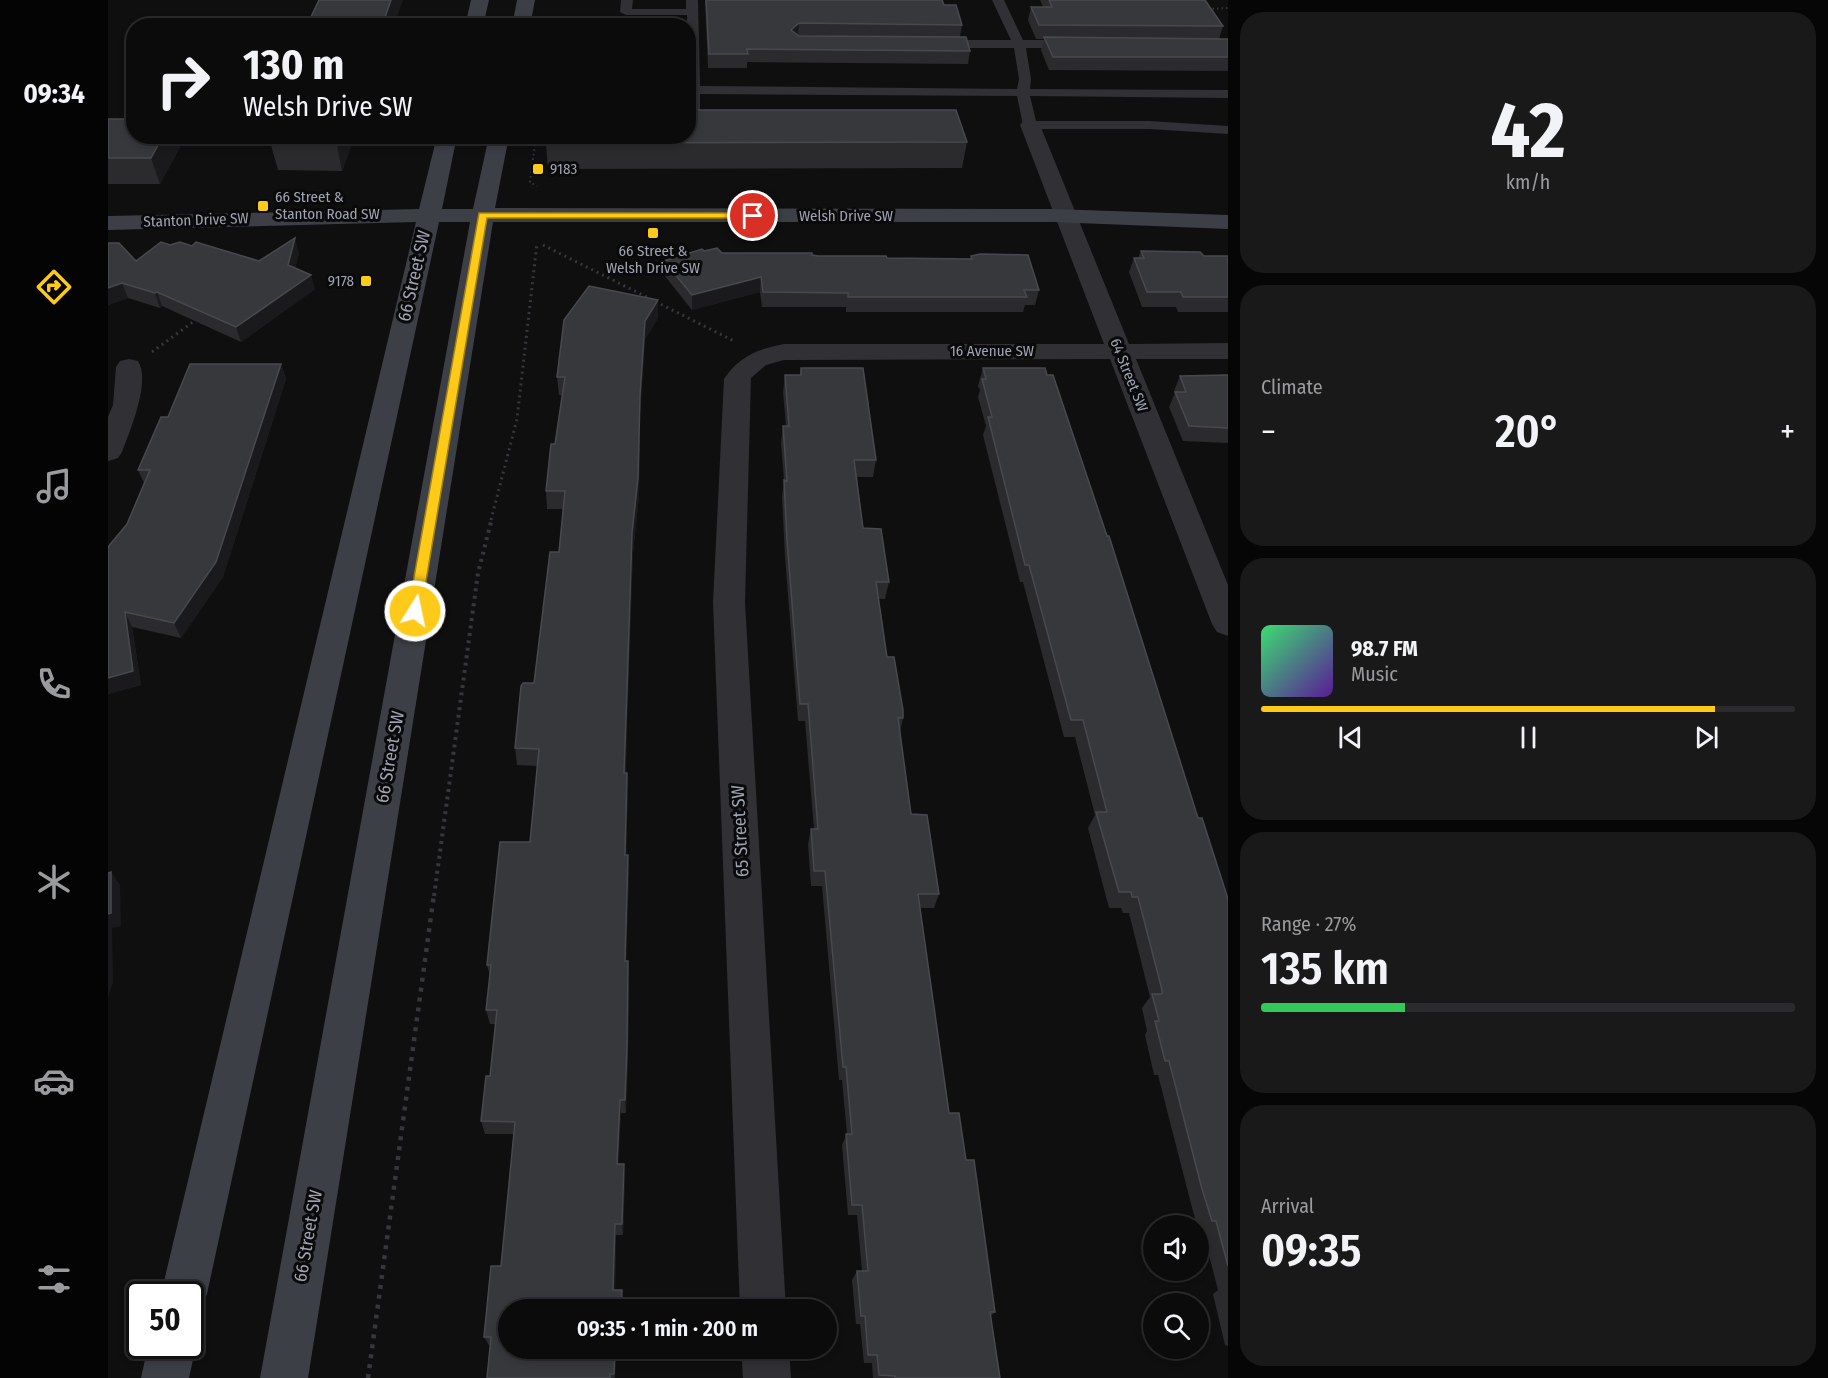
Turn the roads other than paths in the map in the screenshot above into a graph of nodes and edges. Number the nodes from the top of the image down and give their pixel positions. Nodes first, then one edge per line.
1 (480, 0) edge
2 (526, 0) edge
3 (627, 0) edge
4 (998, 0) edge
5 (692, 6) edge
6 (476, 18) edge
7 (523, 18) edge
8 (926, 44) edge
9 (1019, 44) junction
10 (1088, 45) edge
11 (696, 90) edge
12 (1023, 93) junction
13 (1228, 94) edge
14 (696, 114) edge
15 (730, 114) edge
16 (1030, 125) junction
17 (1228, 130) edge
18 (445, 144) edge
19 (497, 144) edge
20 (483, 215) junction
21 (428, 216) junction
22 (1066, 217) junction
23 (1228, 222) edge
24 (108, 223) edge
25 (1120, 351) junction
26 (1228, 351) edge
27 (760, 358) joint
28 (129, 367) road end
29 (108, 452) edge
30 (1228, 624) edge
31 (187, 1281) edge
32 (762, 1299) edge
33 (169, 1359) edge
34 (766, 1359) edge
35 (165, 1378) edge
36 (284, 1378) edge
37 (767, 1378) edge

1 - 6 main road
2 - 7 main road
3 - 5 lane
4 - 9 lane
8 - 9 lane
9 - 10 lane
9 - 12 lane
11 - 12 lane
12 - 13 lane
12 - 16 lane
14 - 15 lane
16 - 17 lane
16 - 22 street, 64 Street SW
18 - 21 main road, 66 Street SW
19 - 20 main road, 66 Street SW
20 - 21 main road, Welsh Drive SW
20 - 22 main road, Welsh Drive SW
20 - 36 main road, 66 Street SW
21 - 24 main road, Stanton Drive SW
21 - 31 main road, 66 Street SW
22 - 23 main road, Welsh Drive SW
22 - 25 street, 64 Street SW
25 - 26 street, 16 Avenue SW
25 - 27 street, 16 Avenue SW
25 - 30 street, 64 Street SW
27 - 32 street, 65 Street SW
28 - 29 street
33 - 35 main road
34 - 37 street

